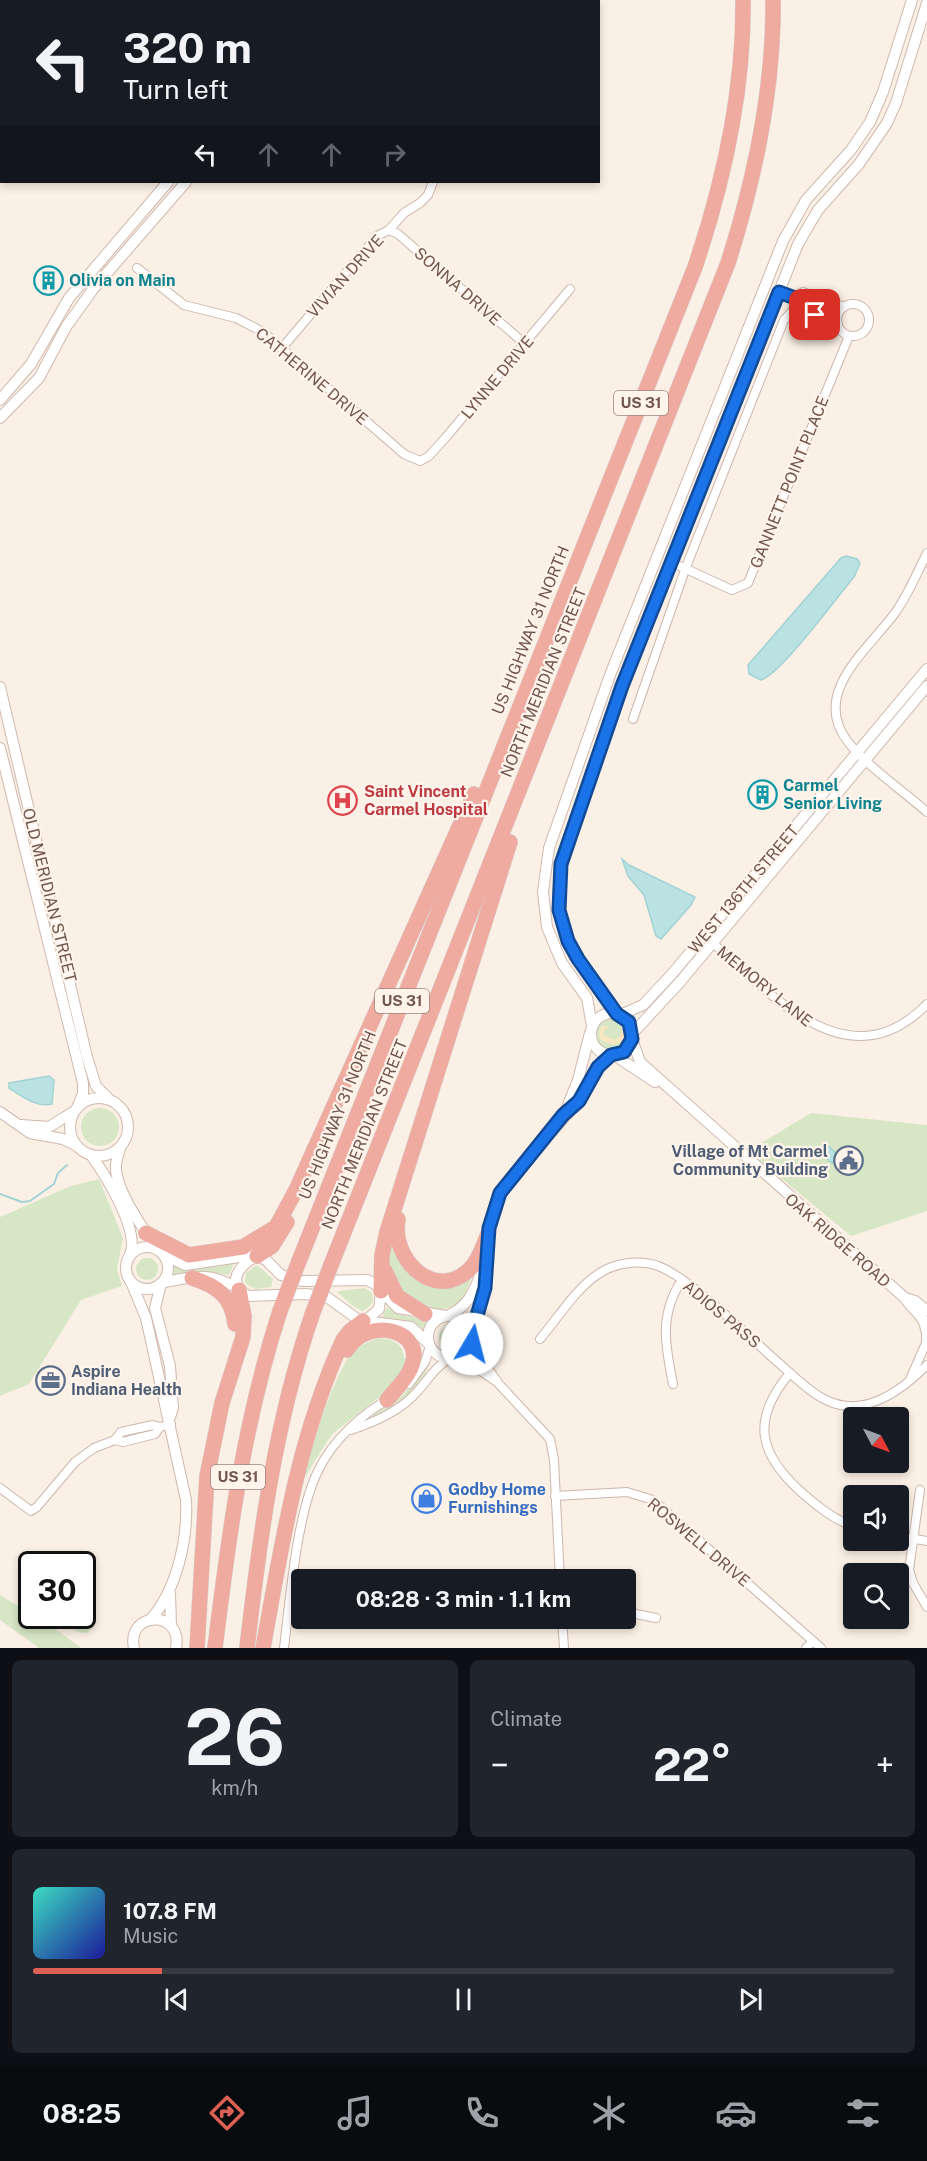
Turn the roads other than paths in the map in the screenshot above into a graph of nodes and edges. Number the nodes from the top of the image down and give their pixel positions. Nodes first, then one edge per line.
1 (743, 0) edge
2 (773, 0) edge
3 (783, 0) edge
4 (912, 0) edge
5 (927, 3) edge
6 (767, 101) junction
7 (167, 183) edge
8 (185, 183) edge
9 (433, 183) edge
10 (389, 230) junction
11 (137, 268) dead end
12 (570, 289) dead end
13 (779, 292) junction
14 (797, 302) junction
15 (844, 307) junction
16 (838, 324) junction
17 (849, 336) junction
18 (525, 344) junction
19 (282, 348) junction
20 (0, 400) edge
21 (0, 418) edge
22 (420, 461) joint
23 (927, 553) edge
24 (672, 562) junction
25 (686, 567) junction
26 (927, 669) edge
27 (927, 686) edge
28 (0, 687) edge
29 (633, 719) dead end
30 (506, 741) junction
31 (0, 748) edge
32 (535, 752) junction
33 (862, 755) junction
34 (927, 812) edge
35 (41, 858) junction
36 (27, 862) junction
37 (708, 940) junction
38 (57, 983) junction
39 (927, 1004) edge
40 (619, 1014) junction
41 (79, 1015) junction
42 (591, 1028) junction
43 (632, 1036) junction
44 (613, 1055) junction
45 (664, 1085) junction
46 (109, 1100) junction
47 (77, 1109) junction
48 (0, 1112) edge
49 (565, 1113) junction
50 (21, 1125) junction
51 (77, 1146) junction
52 (122, 1146) junction
53 (91, 1155) junction
54 (404, 1180) junction
55 (296, 1190) junction
56 (146, 1233) junction
57 (488, 1234) junction
58 (161, 1253) junction
59 (129, 1256) junction
60 (256, 1256) junction
61 (381, 1260) junction
62 (486, 1261) junction
63 (192, 1278) junction
64 (682, 1280) junction
65 (130, 1282) junction
66 (161, 1283) junction
67 (239, 1290) junction
68 (381, 1291) junction
69 (905, 1298) junction
70 (927, 1311) edge
71 (425, 1314) junction
72 (446, 1316) junction
73 (364, 1321) junction
74 (927, 1330) edge
75 (471, 1336) junction
76 (540, 1339) dead end
77 (927, 1344) edge
78 (430, 1345) junction
79 (451, 1357) junction
80 (927, 1365) edge
81 (790, 1373) junction
82 (230, 1377) junction
83 (911, 1377) junction
84 (329, 1378) junction
85 (498, 1382) junction
86 (673, 1384) dead end
87 (387, 1400) junction
88 (167, 1423) junction
89 (350, 1430) junction
90 (0, 1488) edge
91 (920, 1490) dead end
92 (555, 1496) junction
93 (843, 1522) edge
94 (909, 1538) edge
95 (912, 1539) junction
96 (927, 1541) edge
97 (559, 1569) edge
98 (172, 1582) junction
99 (927, 1606) edge
100 (636, 1613) edge
101 (657, 1618) dead end
102 (151, 1619) junction
103 (171, 1626) junction
104 (563, 1629) edge
105 (813, 1641) junction
106 (133, 1642) edge
107 (126, 1648) edge
108 (176, 1648) edge
109 (197, 1648) edge
110 (215, 1648) edge
111 (247, 1648) edge
112 (263, 1648) edge
113 (284, 1648) edge
114 (564, 1648) edge
115 (806, 1648) edge
116 (821, 1648) edge

1 - 30 highway, US HIGHWAY 31 NORTH / US 31
2 - 6 highway, NORTH MERIDIAN STREET / US 31
3 - 6 highway
4 - 42 street
5 - 13 street
6 - 32 highway, NORTH MERIDIAN STREET / US 31
7 - 20 street
8 - 21 street
9 - 10 street, VIVIAN DRIVE
10 - 18 street, SONNA DRIVE
10 - 19 street, VIVIAN DRIVE
11 - 19 street, CATHERINE DRIVE
12 - 18 street, LYNNE DRIVE
13 - 14 street
13 - 24 street
14 - 15 street
14 - 16 street
14 - 25 street
15 - 16 street
15 - 17 street
16 - 17 street
17 - 25 street, GANNETT POINT PLACE
18 - 22 street, LYNNE DRIVE
19 - 22 street, CATHERINE DRIVE
23 - 33 street
24 - 25 street, GANNETT POINT PLACE
24 - 40 street
25 - 29 street
26 - 33 street, WEST 136TH STREET
27 - 33 street, WEST 136TH STREET
28 - 35 street, OLD MERIDIAN STREET
30 - 55 highway
30 - 110 highway, US HIGHWAY 31 NORTH / US 31, bridge
31 - 36 street, OLD MERIDIAN STREET
32 - 54 highway
32 - 111 highway, NORTH MERIDIAN STREET / US 31, bridge
33 - 34 street
33 - 37 street, WEST 136TH STREET
35 - 36 street
35 - 41 street, OLD MERIDIAN STREET
36 - 38 street, OLD MERIDIAN STREET
37 - 39 street, MEMORY LANE
37 - 40 street, WEST 136TH STREET
37 - 43 street, WEST 136TH STREET
38 - 41 street
38 - 47 street, OLD MERIDIAN STREET
40 - 42 street
40 - 43 street
41 - 46 street, OLD MERIDIAN STREET
42 - 44 street
42 - 49 street
43 - 44 street
43 - 45 street, OAK RIDGE ROAD
44 - 45 street, OAK RIDGE ROAD
44 - 49 street
45 - 69 street, OAK RIDGE ROAD
46 - 47 street
46 - 52 street
47 - 50 street
47 - 51 street
48 - 50 street
49 - 57 street
50 - 51 street
51 - 53 street
52 - 53 street
52 - 56 street
53 - 59 street
54 - 57 highway
54 - 61 highway
55 - 56 highway
55 - 60 highway
56 - 58 street
57 - 62 street
58 - 59 street
58 - 60 street
58 - 66 street
59 - 65 street
60 - 67 street
60 - 68 street
61 - 68 highway
61 - 71 highway
62 - 72 street
62 - 75 street
63 - 66 street
63 - 67 street
63 - 82 highway
64 - 76 street, ADIOS PASS
64 - 81 street, ADIOS PASS
64 - 86 street
65 - 66 street
65 - 88 street
66 - 88 street
67 - 73 street
67 - 82 highway
68 - 71 street
68 - 73 street
69 - 70 street, OAK RIDGE ROAD
69 - 74 street, OAK RIDGE ROAD
71 - 72 street
72 - 75 street
72 - 78 street
73 - 78 street
73 - 84 highway
74 - 77 street
75 - 79 street
75 - 85 street
77 - 83 street, ADIOS PASS
78 - 79 street
78 - 87 street
79 - 85 street
79 - 89 street
80 - 83 street, ADIOS PASS
81 - 83 street, ADIOS PASS
81 - 93 street
82 - 109 highway
84 - 87 highway
84 - 112 highway
85 - 92 street
87 - 89 street
88 - 90 street
88 - 98 street
89 - 113 street
91 - 95 street
92 - 97 street
92 - 105 street, ROSWELL DRIVE
94 - 95 street
95 - 96 street
95 - 99 street
98 - 102 street
98 - 103 street
100 - 101 street
102 - 103 street
102 - 106 street
103 - 108 street
104 - 114 street
105 - 115 street
105 - 116 street, ROSWELL DRIVE
106 - 107 street

